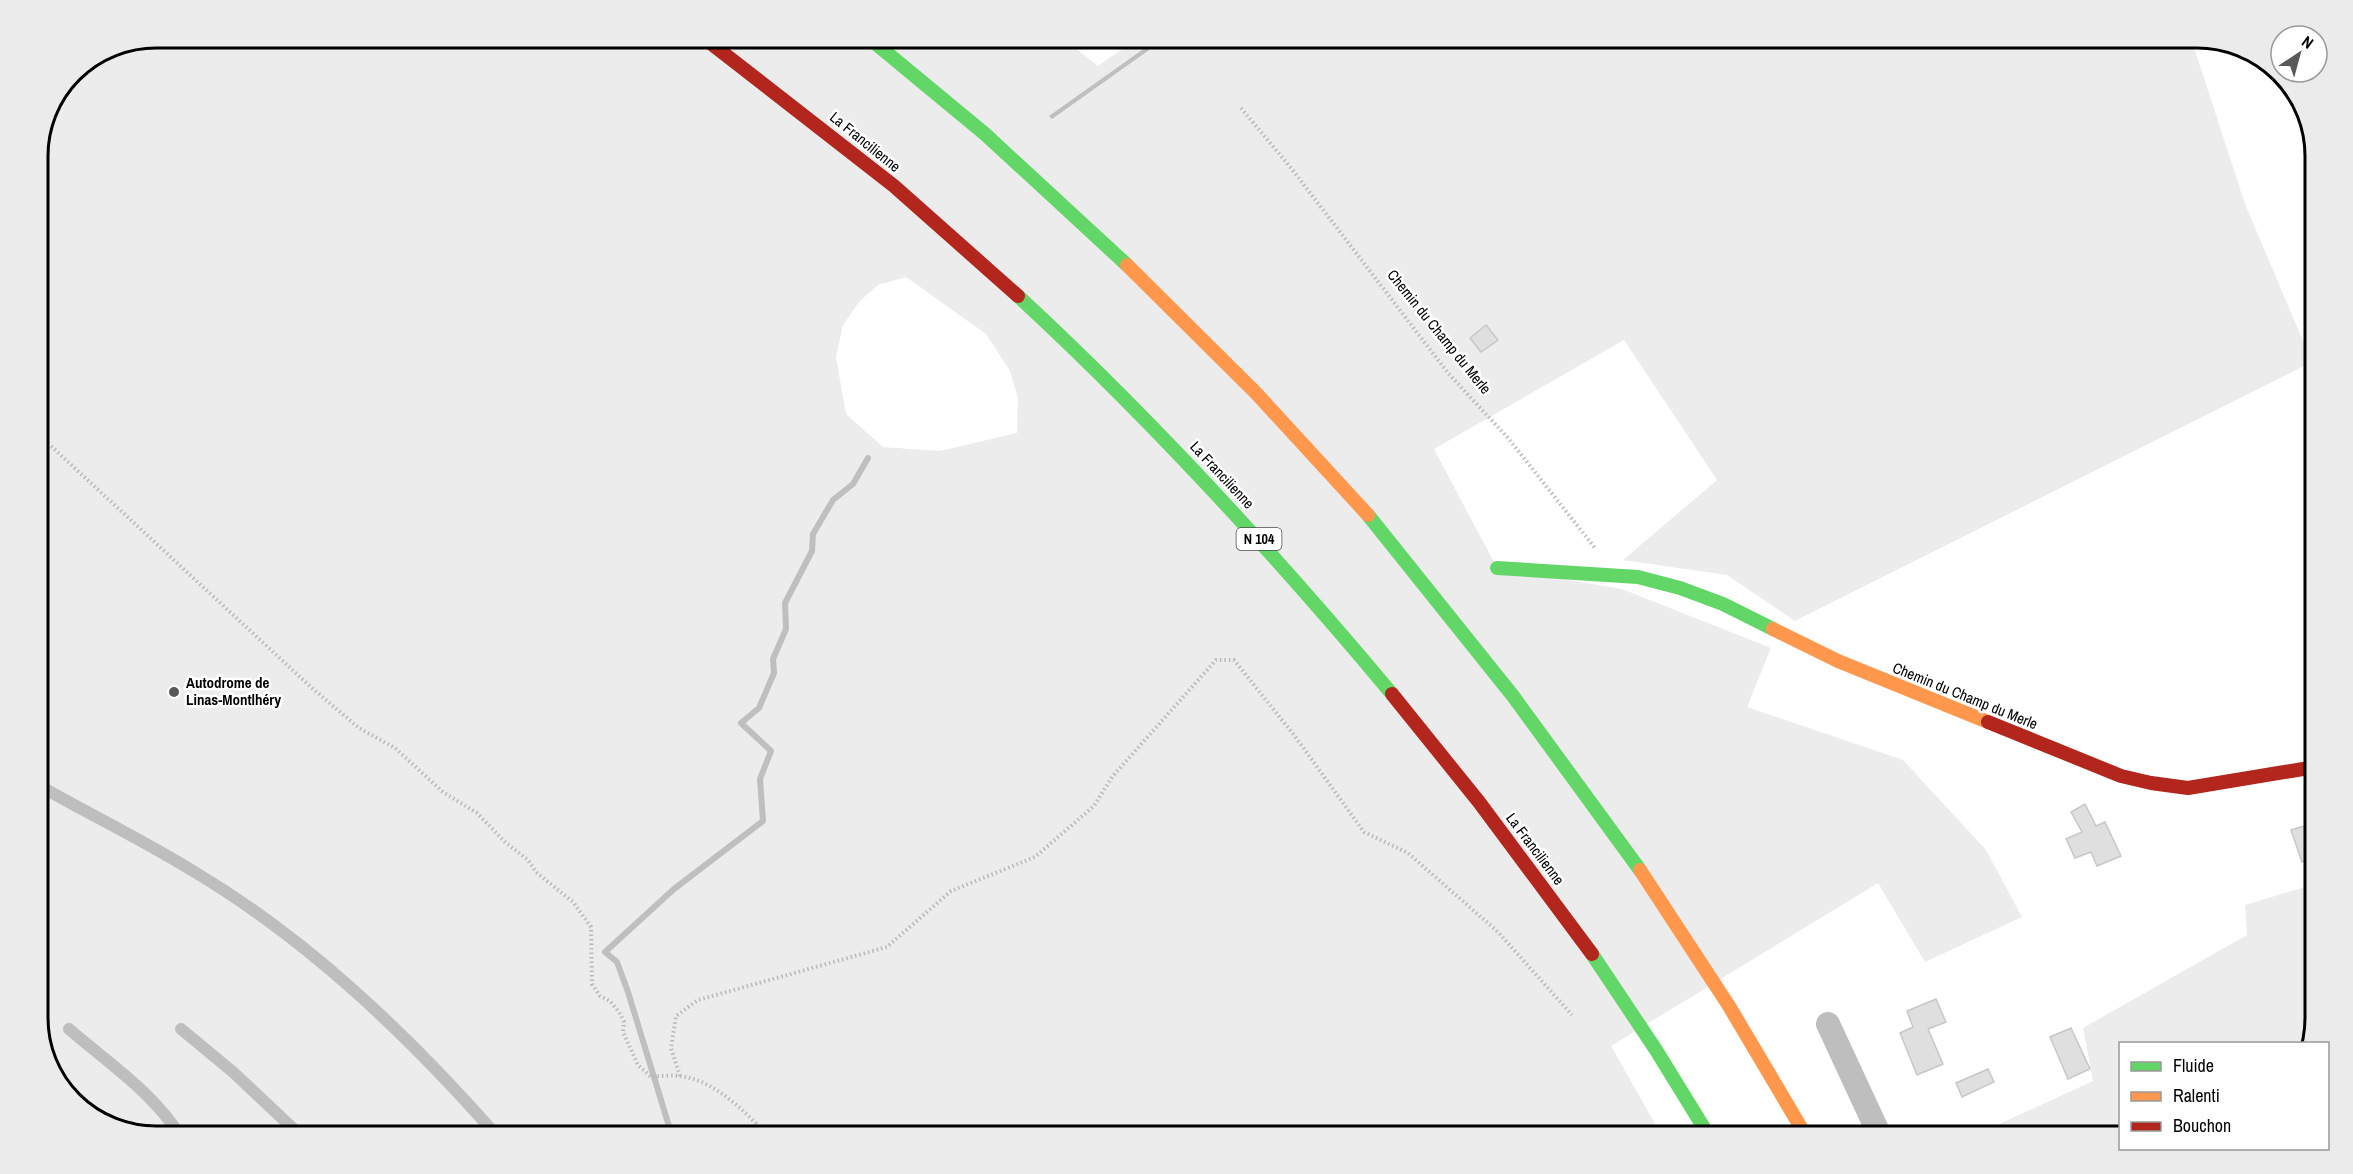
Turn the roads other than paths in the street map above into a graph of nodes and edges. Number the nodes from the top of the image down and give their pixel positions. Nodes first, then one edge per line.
1 (717, 48) edge
2 (881, 48) edge
3 (1497, 568) dead end
4 (2305, 769) edge
5 (48, 791) edge
6 (1828, 1024) dead end
7 (69, 1029) dead end
8 (181, 1029) dead end
9 (172, 1126) edge
10 (289, 1126) edge
11 (488, 1126) edge
12 (1702, 1126) edge
13 (1799, 1126) edge
14 (1875, 1126) edge

1 - 12 main road, La Francilienne / N 104
2 - 13 main road
3 - 4 main road, Chemin du Champ du Merle
5 - 11 lane
6 - 14 street
7 - 9 lane
8 - 10 lane

